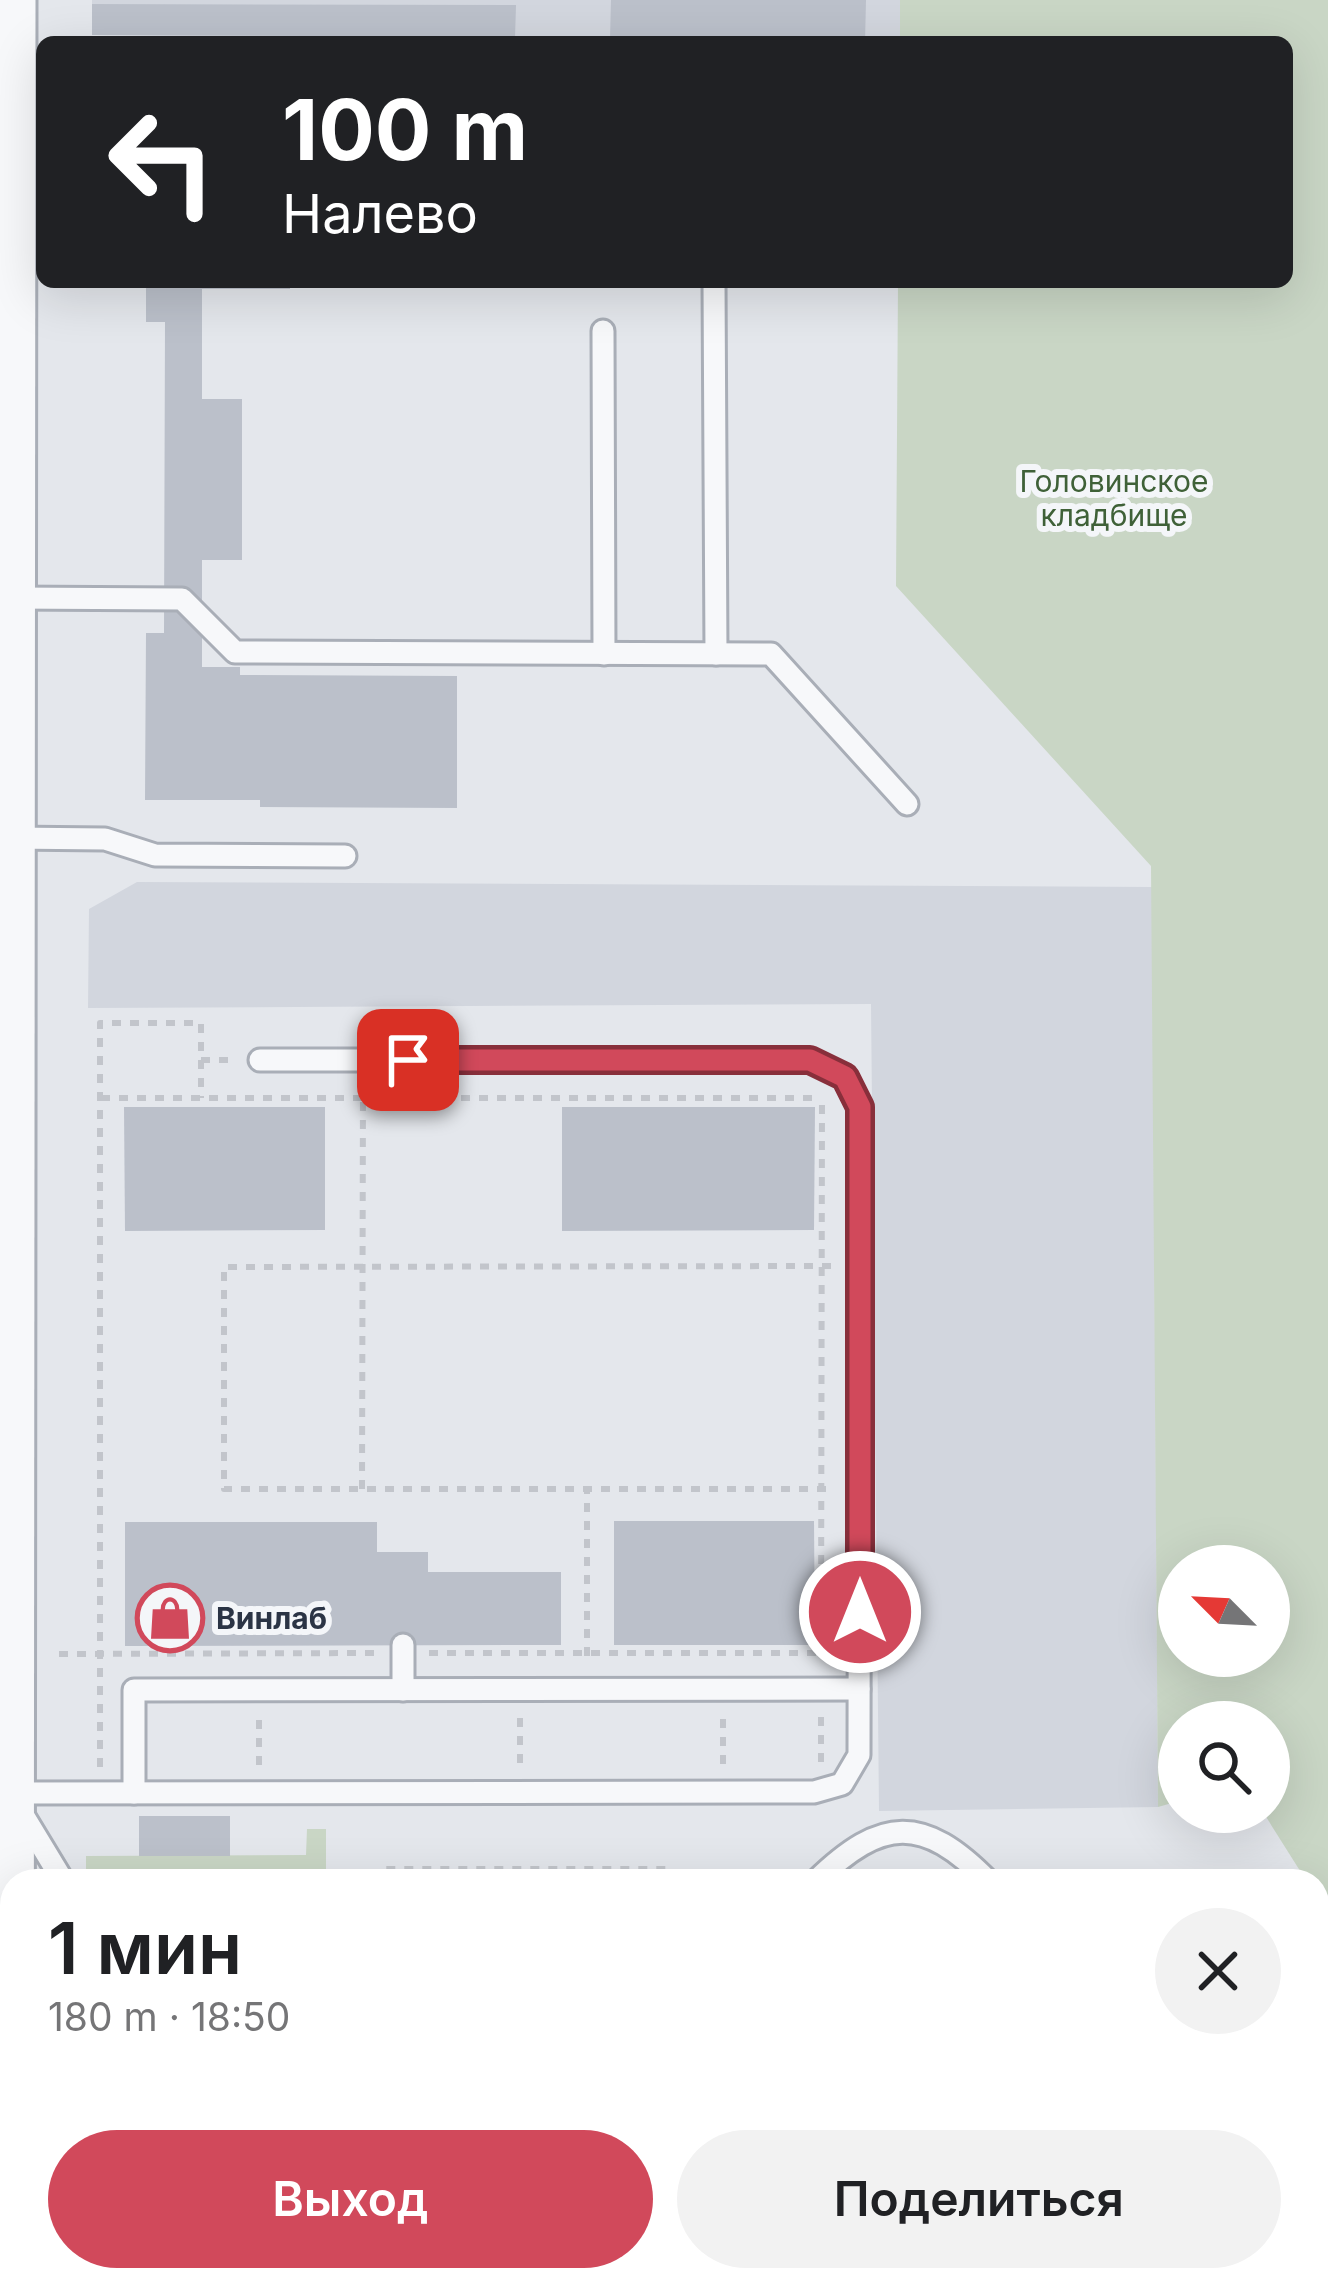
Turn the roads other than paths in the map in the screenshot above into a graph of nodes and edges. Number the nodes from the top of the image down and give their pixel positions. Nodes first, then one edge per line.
1 (10, 0) edge
2 (714, 288) edge
3 (603, 331) dead end
4 (11, 598) junction
5 (604, 654) junction
6 (716, 655) junction
7 (908, 804) dead end
8 (11, 838) junction
9 (345, 856) dead end
10 (260, 1060) dead end
11 (6, 1219) edge
12 (403, 1649) road end
13 (860, 1689) junction
14 (403, 1690) junction
15 (10, 1793) junction
16 (134, 1793) junction
17 (10, 1869) edge
18 (56, 1869) edge
19 (829, 1869) edge
20 (976, 1869) edge

1 - 4 street
2 - 6 lane
3 - 5 lane
4 - 5 lane
4 - 8 street
5 - 6 lane
6 - 7 lane
8 - 9 lane
8 - 11 street
10 - 13 lane
11 - 15 street
12 - 14 lane
13 - 14 lane
13 - 16 lane
14 - 16 lane
15 - 16 lane
15 - 17 street
15 - 18 lane
19 - 20 lane

